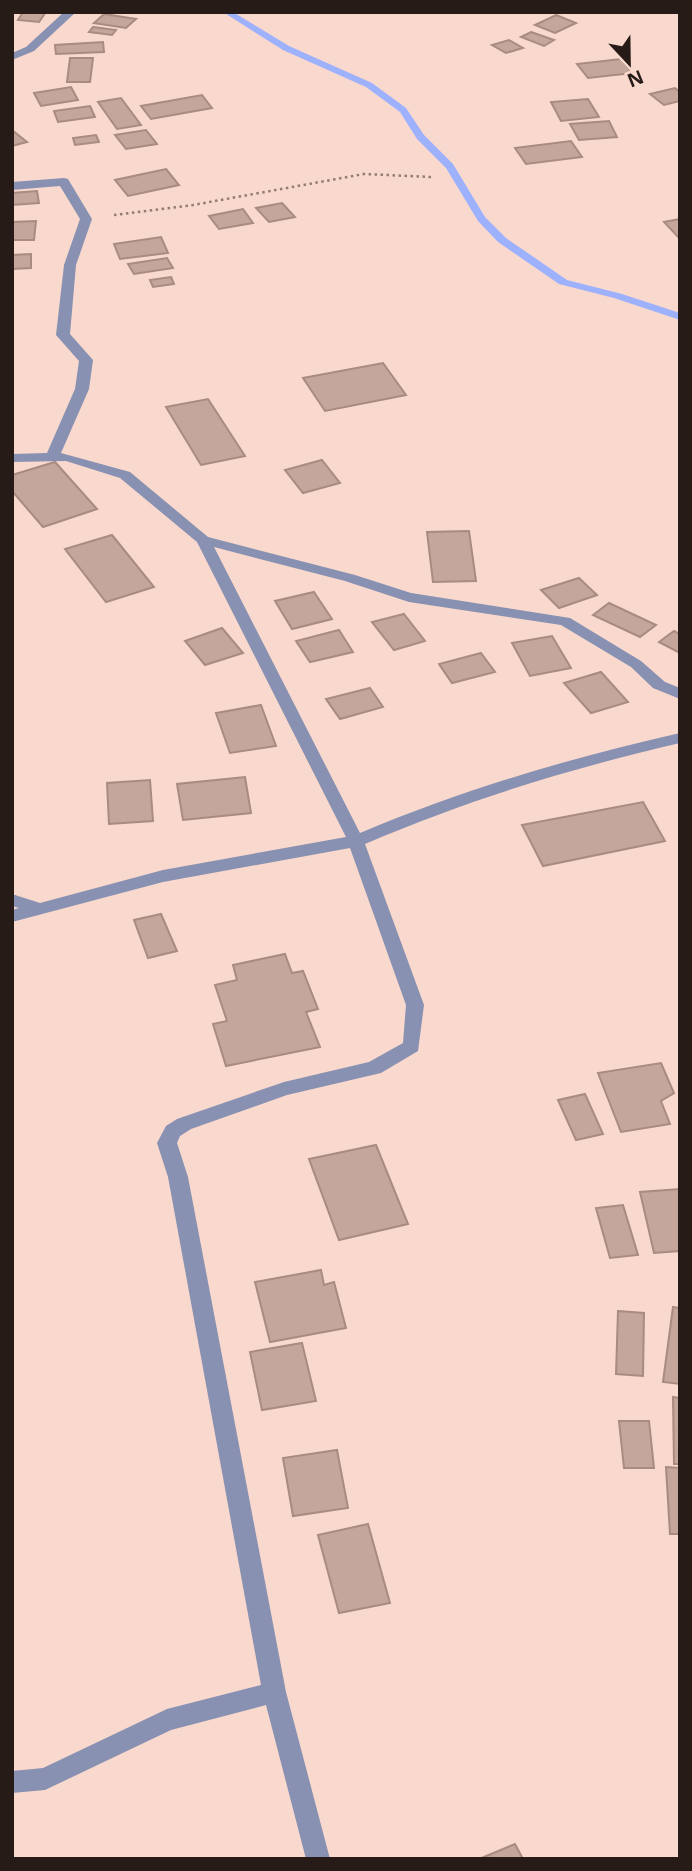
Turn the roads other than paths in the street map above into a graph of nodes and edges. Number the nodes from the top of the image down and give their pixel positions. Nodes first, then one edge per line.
1 (71, 12) edge
2 (12, 57) edge
3 (12, 187) edge
4 (53, 456) junction
5 (12, 458) edge
6 (203, 540) junction
7 (680, 694) edge
8 (680, 738) edge
9 (356, 841) junction
10 (12, 900) edge
11 (40, 909) junction
12 (12, 916) edge
13 (274, 1692) junction
14 (12, 1782) edge
15 (318, 1859) edge

1 - 2 street
3 - 4 street
4 - 5 street
4 - 6 street
6 - 7 street
6 - 9 street
8 - 9 street
9 - 11 street
9 - 13 street
10 - 11 street
11 - 12 street
13 - 14 street
13 - 15 street

